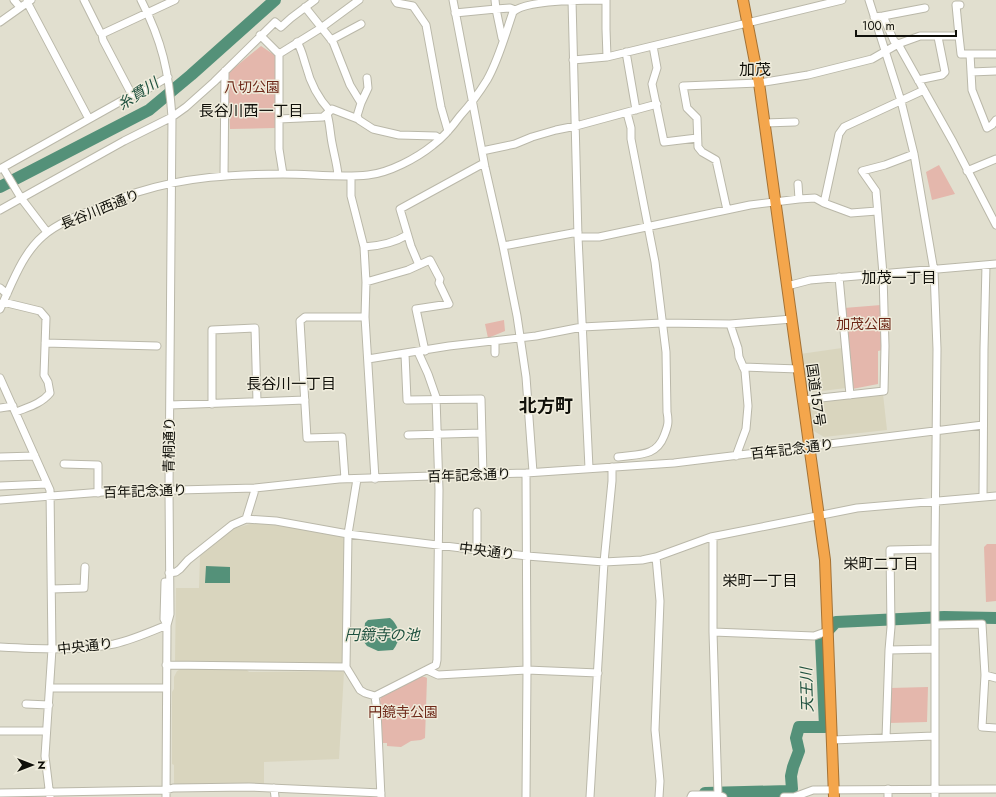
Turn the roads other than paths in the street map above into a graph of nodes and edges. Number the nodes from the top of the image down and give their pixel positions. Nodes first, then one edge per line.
1 (14, 0) edge
2 (84, 0) edge
3 (140, 0) edge
4 (175, 0) edge
5 (315, 0) edge
6 (359, 0) edge
7 (395, 0) edge
8 (453, 0) edge
9 (495, 0) edge
10 (572, 0) edge
11 (603, 0) edge
12 (606, 0) edge
13 (743, 0) edge
14 (842, 0) edge
15 (869, 0) edge
16 (29, 1) edge
17 (960, 4) dead end
18 (20, 7) junction
19 (305, 7) junction
20 (925, 8) dead end
21 (496, 9) junction
22 (515, 10) junction
23 (455, 13) junction
24 (148, 14) junction
25 (883, 16) junction
26 (874, 18) junction
27 (0, 22) edge
28 (748, 23) junction
29 (361, 24) dead end
30 (321, 28) junction
31 (102, 34) junction
32 (260, 35) junction
33 (959, 36) junction
34 (938, 37) junction
35 (331, 40) junction
36 (504, 40) junction
37 (297, 42) junction
38 (898, 44) junction
39 (653, 46) junction
40 (885, 51) junction
41 (626, 52) junction
42 (279, 54) junction
43 (970, 54) junction
44 (996, 54) edge
45 (607, 57) junction
46 (573, 60) junction
47 (225, 71) junction
48 (971, 72) junction
49 (996, 72) edge
50 (168, 77) junction
51 (368, 78) dead end
52 (918, 80) junction
53 (759, 83) junction
54 (924, 90) junction
55 (132, 95) junction
56 (901, 101) junction
57 (472, 102) junction
58 (361, 103) junction
59 (656, 104) junction
60 (636, 110) junction
61 (328, 112) junction
62 (627, 113) junction
63 (172, 117) junction
64 (89, 119) junction
65 (358, 119) junction
66 (279, 120) junction
67 (996, 120) edge
68 (795, 122) dead end
69 (765, 124) junction
70 (576, 126) junction
71 (448, 131) junction
72 (697, 138) junction
73 (440, 139) junction
74 (482, 151) junction
75 (914, 154) junction
76 (996, 159) edge
77 (484, 163) junction
78 (3, 169) edge
79 (967, 171) junction
80 (283, 174) junction
81 (338, 175) junction
82 (224, 176) junction
83 (350, 176) junction
84 (172, 184) junction
85 (798, 184) dead end
86 (20, 197) junction
87 (799, 199) junction
88 (775, 202) junction
89 (824, 203) junction
90 (0, 210) edge
91 (727, 210) junction
92 (877, 211) junction
93 (996, 225) edge
94 (649, 226) junction
95 (47, 232) junction
96 (407, 234) junction
97 (578, 235) junction
98 (503, 246) junction
99 (364, 247) junction
100 (996, 264) edge
101 (419, 265) junction
102 (986, 265) junction
103 (934, 271) junction
104 (883, 274) junction
105 (839, 278) junction
106 (366, 282) junction
107 (787, 286) junction
108 (0, 288) edge
109 (7, 294) junction
110 (2, 305) edge
111 (366, 317) junction
112 (792, 319) junction
113 (662, 323) junction
114 (730, 324) junction
115 (582, 327) junction
116 (520, 338) junction
117 (495, 341) junction
118 (45, 343) junction
119 (156, 346) dead end
120 (421, 351) junction
121 (495, 353) dead end
122 (405, 354) junction
123 (368, 359) junction
124 (743, 367) junction
125 (799, 369) junction
126 (0, 378) edge
127 (850, 395) junction
128 (305, 400) junction
129 (436, 400) junction
130 (803, 400) junction
131 (257, 402) junction
132 (212, 404) junction
133 (170, 405) junction
134 (0, 408) edge
135 (15, 409) junction
136 (983, 425) junction
137 (936, 432) junction
138 (482, 433) junction
139 (408, 434) dead end
140 (437, 434) junction
141 (809, 447) junction
142 (35, 456) junction
143 (736, 456) junction
144 (0, 457) edge
145 (618, 457) dead end
146 (64, 464) dead end
147 (612, 467) junction
148 (589, 468) junction
149 (529, 473) junction
150 (483, 475) junction
151 (438, 477) junction
152 (345, 479) junction
153 (357, 479) junction
154 (375, 479) junction
155 (47, 484) junction
156 (0, 486) edge
157 (255, 488) junction
158 (169, 490) junction
159 (98, 493) junction
160 (996, 496) edge
161 (50, 497) junction
162 (983, 497) junction
163 (0, 500) edge
164 (936, 501) junction
165 (477, 512) dead end
166 (819, 515) junction
167 (246, 519) junction
168 (348, 534) junction
169 (713, 536) junction
170 (169, 543) junction
171 (438, 545) junction
172 (477, 550) junction
173 (935, 550) junction
174 (526, 556) junction
175 (656, 557) junction
176 (604, 562) junction
177 (84, 567) dead end
178 (169, 573) junction
179 (52, 589) junction
180 (167, 625) junction
181 (935, 625) junction
182 (828, 631) junction
183 (713, 632) junction
184 (0, 647) edge
185 (52, 649) junction
186 (935, 649) junction
187 (889, 650) junction
188 (166, 665) junction
189 (346, 667) junction
190 (427, 670) junction
191 (527, 670) junction
192 (598, 673) junction
193 (985, 675) junction
194 (996, 678) edge
195 (50, 688) junction
196 (166, 688) junction
197 (376, 696) junction
198 (26, 704) dead end
199 (49, 705) junction
200 (996, 728) edge
201 (0, 731) edge
202 (46, 731) junction
203 (934, 736) junction
204 (886, 738) junction
205 (832, 740) junction
206 (274, 788) junction
207 (888, 789) junction
208 (935, 789) junction
209 (996, 789) edge
210 (0, 793) edge
211 (834, 793) edge
212 (977, 793) edge
213 (111, 794) edge
214 (166, 794) edge
215 (49, 795) edge
216 (381, 795) edge
217 (720, 796) edge
218 (275, 797) edge
219 (526, 797) edge
220 (590, 797) edge
221 (659, 797) edge
222 (691, 797) edge
223 (784, 797) edge
224 (888, 797) edge
225 (935, 797) edge

1 - 18 street
2 - 31 street
3 - 24 street, 青桐通り
4 - 24 street
5 - 19 street
6 - 30 street
7 - 71 street
8 - 23 street
9 - 21 street
10 - 11 street
10 - 22 street
10 - 46 street
12 - 45 street
13 - 28 highway, 国道157号
14 - 28 street
15 - 26 street
16 - 18 street
16 - 64 street
17 - 33 street
18 - 27 street
19 - 30 street
19 - 32 street
20 - 25 street
21 - 22 street
21 - 23 street
21 - 36 street
22 - 36 street
23 - 57 street
24 - 31 street
24 - 50 street, 青桐通り
25 - 26 street
25 - 38 street
26 - 40 street
28 - 39 street
28 - 53 highway, 国道157号
29 - 35 street
30 - 35 street
30 - 37 street
31 - 55 street
32 - 42 street
32 - 47 street
33 - 34 street
33 - 43 street
34 - 38 street
34 - 52 street
35 - 58 street
36 - 57 street
37 - 42 street
37 - 61 street
38 - 40 street
38 - 52 street
39 - 41 street
39 - 59 street
40 - 53 street
40 - 56 street
41 - 45 street
41 - 60 street
42 - 66 street
43 - 44 street
43 - 48 street
45 - 46 street
46 - 70 street
47 - 63 street
47 - 82 street
48 - 49 street
48 - 67 street
50 - 55 street
50 - 63 street, 青桐通り
51 - 58 street
52 - 54 street
53 - 69 highway, 国道157号
53 - 72 street
54 - 56 street
54 - 79 street
55 - 64 street
56 - 75 street
56 - 89 street
57 - 71 street
57 - 74 street
58 - 65 street
59 - 60 street
59 - 72 street
60 - 62 street
61 - 65 street
61 - 66 street
61 - 81 street
62 - 70 street
62 - 94 street
63 - 84 street, 青桐通り
63 - 86 street
64 - 78 street
65 - 73 street
66 - 80 street
68 - 69 street
69 - 88 highway, 国道157号
70 - 74 street
70 - 97 street
71 - 73 street
72 - 91 street
73 - 83 street
74 - 77 street
75 - 92 street
75 - 103 street
76 - 79 street
77 - 96 street
77 - 98 street
78 - 86 street
79 - 93 street
80 - 81 street, 長谷川西通り
80 - 82 street, 長谷川西通り
81 - 83 street, 長谷川西通り
82 - 84 street, 長谷川西通り
83 - 99 street
84 - 95 street, 長谷川西通り
84 - 133 street, 青桐通り
85 - 87 street
86 - 90 street
86 - 95 street
87 - 88 street
87 - 89 street
88 - 91 street
88 - 107 highway, 国道157号
89 - 92 street
91 - 94 street
92 - 104 street
94 - 97 street
94 - 113 street
95 - 109 street, 長谷川西通り
96 - 99 street
96 - 101 street
97 - 98 street
97 - 115 street
98 - 116 street
99 - 106 street
100 - 102 street
101 - 106 street
101 - 120 street
102 - 103 street
102 - 136 street
103 - 104 street
103 - 137 street
104 - 105 street
104 - 127 street
105 - 107 street
105 - 127 street
106 - 111 street
107 - 112 highway, 国道157号
108 - 109 street
109 - 110 street, 長谷川西通り
110 - 118 street
111 - 123 street
111 - 128 street
112 - 114 street
112 - 125 highway, 国道157号
113 - 114 street
113 - 115 street
113 - 145 street
114 - 124 street
115 - 116 street
115 - 148 street
116 - 117 street
116 - 149 street
117 - 120 street
117 - 121 street
118 - 119 street
118 - 135 street
120 - 122 street
120 - 129 street
122 - 123 street
122 - 129 street
123 - 154 street
124 - 125 street
124 - 143 street
125 - 130 highway, 国道157号
126 - 135 street
127 - 130 street
128 - 131 street
128 - 152 street
129 - 138 street
129 - 140 street
130 - 141 highway, 国道157号
131 - 132 street
131 - 132 street
132 - 133 street
133 - 158 street, 青桐通り
134 - 135 street
135 - 142 street
136 - 137 street, 百年記念通り
136 - 162 street
137 - 141 street, 百年記念通り
137 - 164 street
138 - 140 street
138 - 150 street
139 - 140 street
140 - 151 street
141 - 143 street, 百年記念通り
141 - 166 highway, 国道157号
142 - 144 street
142 - 155 street
143 - 147 street, 百年記念通り
146 - 159 street
147 - 148 street, 百年記念通り
147 - 176 street
148 - 149 street, 百年記念通り
149 - 150 street, 百年記念通り
149 - 174 street
150 - 151 street, 百年記念通り
151 - 154 street, 百年記念通り
151 - 171 street
152 - 153 street, 百年記念通り
152 - 157 street, 百年記念通り
153 - 154 street, 百年記念通り
153 - 168 street
155 - 156 street
155 - 161 street
157 - 158 street, 百年記念通り
157 - 167 street
158 - 159 street, 百年記念通り
158 - 170 street, 青桐通り
159 - 161 street, 百年記念通り
160 - 162 street, 中央通り
161 - 163 street, 百年記念通り
161 - 179 street
162 - 164 street, 中央通り
164 - 166 street, 中央通り
164 - 173 street
165 - 172 street
166 - 169 street, 中央通り
166 - 182 highway, 国道157号
167 - 168 street, 中央通り
167 - 178 street
168 - 171 street, 中央通り
168 - 189 street
169 - 175 street, 中央通り
169 - 183 street
170 - 178 street, 青桐通り
170 - 180 street
171 - 172 street, 中央通り
171 - 190 street
172 - 174 street, 中央通り
173 - 181 street
173 - 187 street
174 - 176 street, 中央通り
174 - 191 street
175 - 176 street, 中央通り
175 - 221 street
176 - 192 street
177 - 179 street
178 - 180 street, 青桐通り
179 - 185 street
180 - 185 street, 中央通り
180 - 188 street, 青桐通り
181 - 186 street
181 - 193 street
182 - 183 street
182 - 205 highway, 国道157号
183 - 217 street
184 - 185 street, 中央通り
185 - 195 street
186 - 187 street
186 - 203 street
187 - 204 street
188 - 189 street
188 - 196 street, 青桐通り
189 - 197 street
190 - 191 street
190 - 197 street
191 - 192 street
191 - 219 street
192 - 220 street
193 - 194 street
193 - 200 street
195 - 196 street
195 - 199 street
196 - 214 street, 青桐通り
197 - 216 street
198 - 199 street
199 - 202 street
201 - 202 street
202 - 215 street
203 - 204 street
203 - 208 street
204 - 205 street
205 - 211 highway, 国道157号
206 - 214 street
206 - 216 street
206 - 218 street
207 - 208 street
207 - 211 street
207 - 224 street
208 - 212 street
208 - 225 street
209 - 212 street
210 - 215 street
211 - 223 street
213 - 214 street
213 - 215 street
217 - 222 street

